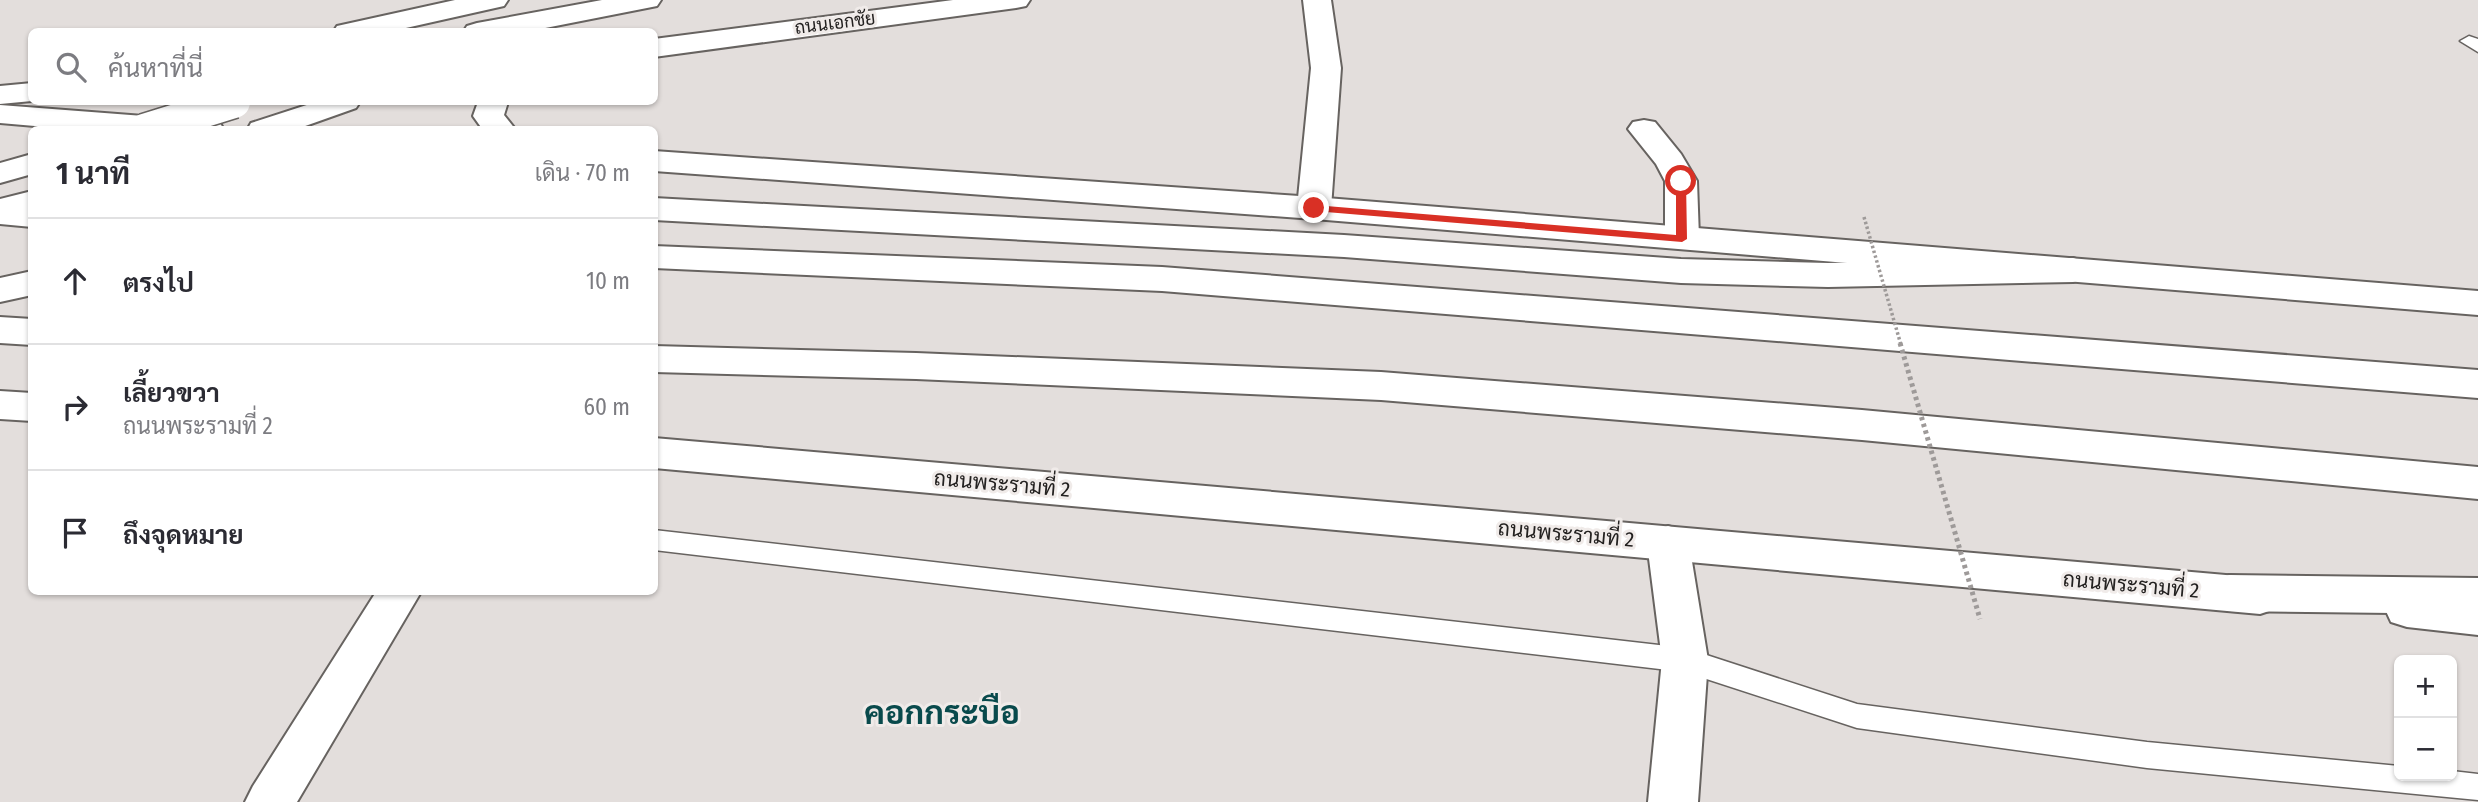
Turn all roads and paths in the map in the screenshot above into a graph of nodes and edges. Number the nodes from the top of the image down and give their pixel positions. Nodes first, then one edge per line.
1 (494, 0) edge
2 (647, 0) edge
3 (872, 0) edge
4 (1016, 0) edge
5 (1317, 0) edge
6 (440, 5) edge
7 (361, 28) edge
8 (382, 28) edge
9 (498, 28) edge
10 (658, 29) edge
11 (658, 47) edge
12 (28, 92) edge
13 (0, 95) edge
14 (224, 105) edge
15 (336, 105) edge
16 (492, 105) edge
17 (0, 114) edge
18 (157, 126) edge
19 (158, 126) edge
20 (274, 126) edge
21 (497, 126) edge
22 (1644, 129) dead end
23 (658, 161) edge
24 (28, 165) edge
25 (0, 173) edge
26 (28, 202) edge
27 (1314, 208) junction
28 (658, 209) edge
29 (0, 212) edge
30 (28, 216) edge
31 (1864, 216) dead end
32 (1682, 239) junction
33 (658, 257) edge
34 (2073, 270) junction
35 (28, 284) edge
36 (0, 290) edge
37 (2478, 303) edge
38 (0, 330) edge
39 (28, 332) edge
40 (658, 359) edge
41 (2478, 384) edge
42 (658, 453) edge
43 (2478, 483) edge
44 (658, 540) edge
45 (1668, 542) junction
46 (2229, 593) junction
47 (397, 595) edge
48 (2478, 596) edge
49 (2478, 615) edge
50 (1980, 619) dead end
51 (1685, 660) junction
52 (2478, 787) edge
53 (270, 802) edge
54 (1673, 802) edge

1 - 6 main road
2 - 9 main road
3 - 10 main road, ถนนเอกชัย
4 - 11 main road, ถนนเอกชัย
5 - 27 main road
6 - 7 main road
6 - 8 main road
12 - 13 main road
14 - 19 main road, bridge
15 - 20 main road
16 - 21 main road
17 - 18 main road
22 - 32 main road
23 - 27 main road
24 - 25 main road
26 - 29 main road
27 - 32 main road
28 - 34 main road
29 - 30 main road
31 - 50 path, bridge
32 - 34 main road
33 - 41 main road
34 - 37 main road
35 - 36 main road
38 - 39 main road
40 - 43 main road
42 - 45 main road, ถนนพระรามที่ 2
44 - 51 lane
45 - 46 main road, ถนนพระรามที่ 2
45 - 51 main road
46 - 48 main road
46 - 49 main road, ถนนพระรามที่ 2
47 - 53 main road
51 - 52 lane
51 - 54 main road

